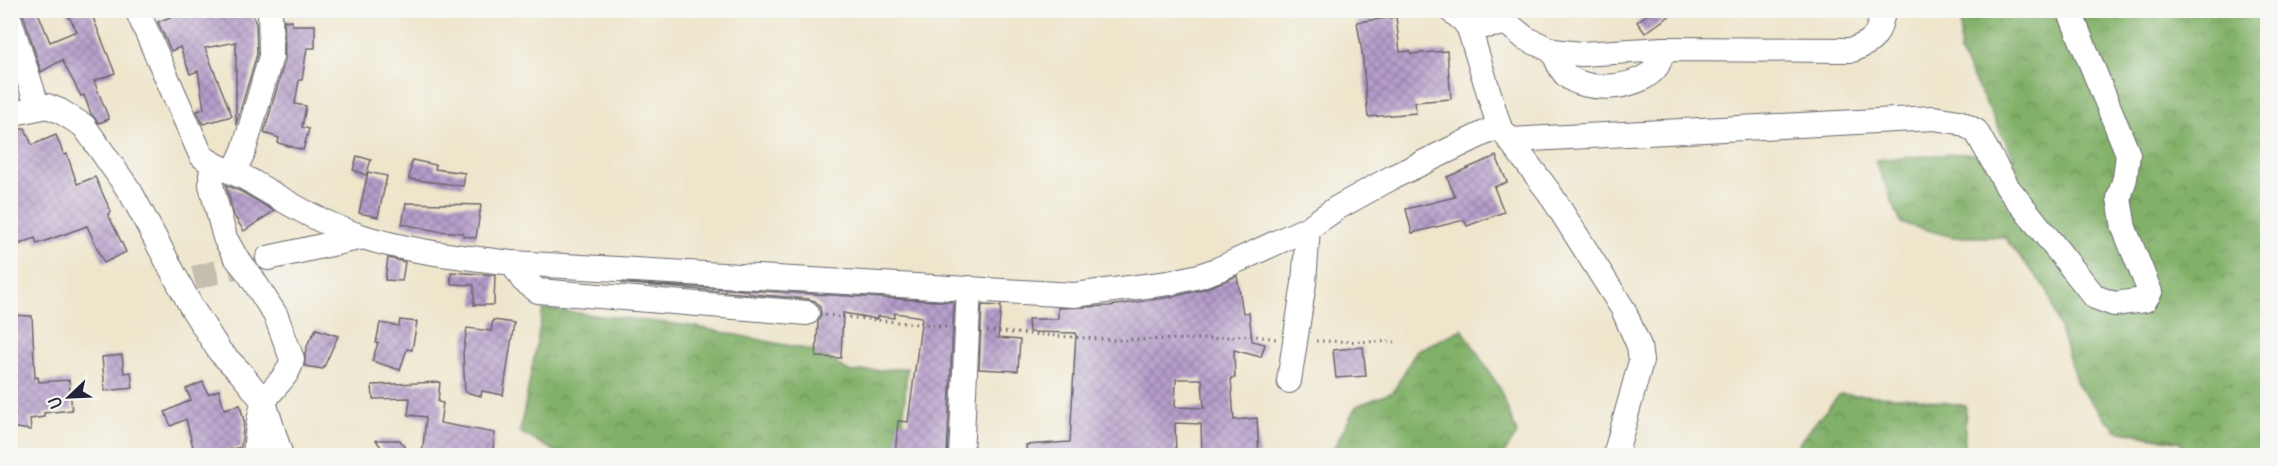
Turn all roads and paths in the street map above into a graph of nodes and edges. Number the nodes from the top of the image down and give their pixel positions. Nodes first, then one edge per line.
1 (137, 10) edge
2 (270, 10) edge
3 (1450, 10) edge
4 (1884, 10) edge
5 (2069, 10) edge
6 (1512, 17) edge
7 (10, 21) edge
8 (1469, 27) junction
9 (1663, 49) junction
10 (1552, 51) junction
11 (38, 108) junction
12 (10, 114) edge
13 (1504, 133) junction
14 (224, 169) junction
15 (1308, 228) junction
16 (363, 237) junction
17 (268, 258) tunnel mouth
18 (512, 262) junction
19 (969, 288) junction
20 (807, 313) joint
21 (967, 329) junction
22 (1296, 341) junction
23 (1395, 342) dead end
24 (1290, 381) dead end
25 (264, 402) junction
26 (255, 456) edge
27 (281, 456) edge
28 (961, 456) edge
29 (1615, 456) edge

1 - 14 street
2 - 14 street
3 - 8 street
4 - 9 street
5 - 13 street
6 - 8 street
6 - 10 street
7 - 11 street
8 - 13 street
9 - 10 street
9 - 10 street
11 - 12 street
11 - 25 street
13 - 15 street
13 - 29 street
14 - 16 street
14 - 25 street
15 - 19 street
15 - 22 street
16 - 17 street
16 - 18 street
18 - 19 street
18 - 20 street
19 - 21 street
20 - 21 path
21 - 22 path
21 - 28 street
22 - 23 path
22 - 24 street
25 - 26 street
25 - 27 street

